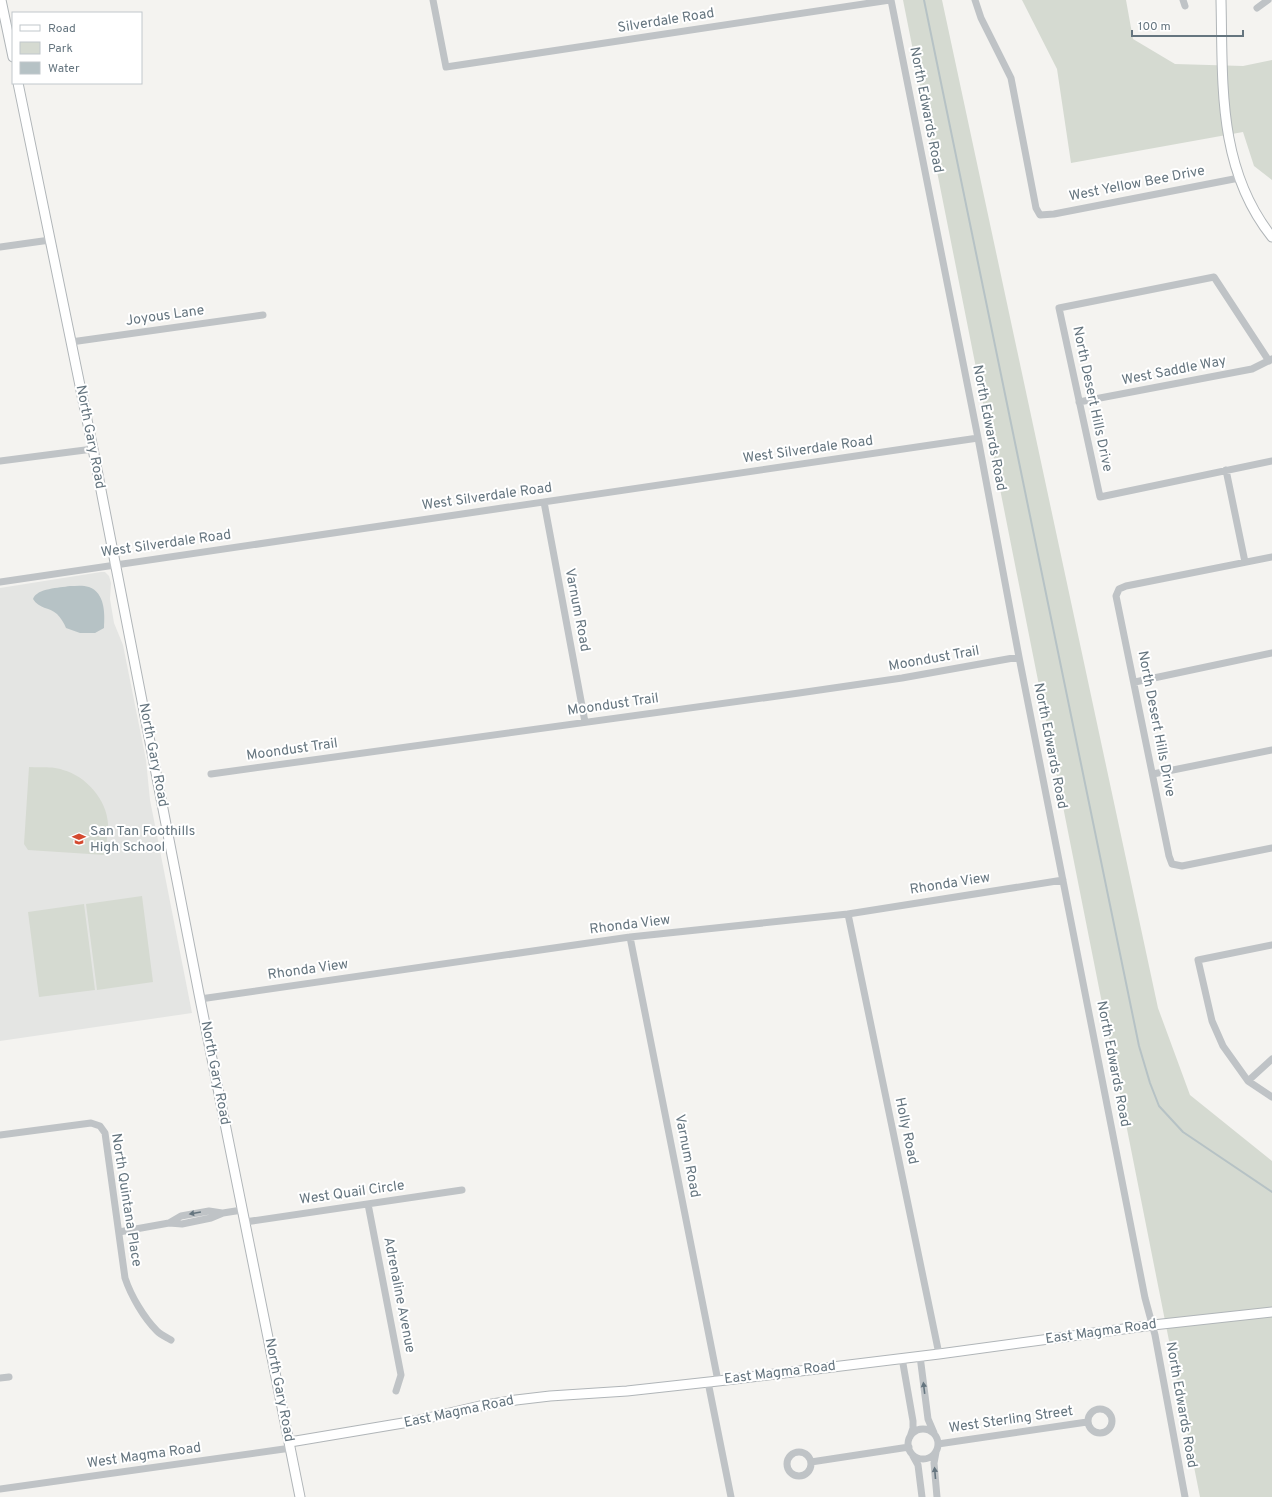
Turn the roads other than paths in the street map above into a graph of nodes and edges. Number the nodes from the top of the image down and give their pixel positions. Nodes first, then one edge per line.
1 (1, 0) edge
2 (434, 0) edge
3 (890, 0) edge
4 (975, 0) edge
5 (1221, 0) edge
6 (1268, 0) edge
7 (1257, 8) dead end
8 (12, 52) edge
9 (18, 84) edge
10 (1239, 178) junction
11 (1272, 237) edge
12 (50, 240) junction
13 (0, 247) edge
14 (263, 315) dead end
15 (71, 342) junction
16 (1271, 360) edge
17 (1079, 402) junction
18 (978, 438) junction
19 (93, 449) junction
20 (0, 461) edge
21 (1272, 461) edge
22 (1226, 470) junction
23 (544, 502) junction
24 (1272, 557) edge
25 (1245, 562) junction
26 (115, 565) junction
27 (0, 582) edge
28 (1272, 653) edge
29 (1019, 657) junction
30 (1135, 682) junction
31 (585, 722) junction
32 (1272, 750) edge
33 (211, 774) dead end
34 (1153, 774) junction
35 (1272, 848) edge
36 (1063, 880) junction
37 (848, 914) junction
38 (630, 937) junction
39 (1272, 945) edge
40 (200, 999) junction
41 (1272, 1059) edge
42 (1248, 1081) junction
43 (1272, 1097) edge
44 (0, 1135) edge
45 (462, 1190) dead end
46 (368, 1204) junction
47 (242, 1210) junction
48 (245, 1222) junction
49 (119, 1232) junction
50 (1272, 1312) edge
51 (1153, 1325) junction
52 (171, 1340) dead end
53 (939, 1354) junction
54 (920, 1356) junction
55 (902, 1358) junction
56 (9, 1377) dead end
57 (0, 1378) edge
58 (718, 1381) junction
59 (708, 1382) junction
60 (396, 1390) dead end
61 (1088, 1422) dead end
62 (935, 1435) junction
63 (910, 1438) junction
64 (290, 1445) junction
65 (937, 1446) junction
66 (908, 1448) junction
67 (914, 1456) junction
68 (811, 1462) dead end
69 (0, 1489) edge
70 (300, 1497) edge
71 (731, 1497) edge
72 (922, 1497) edge
73 (937, 1497) edge
74 (1185, 1497) edge

1 - 8 street
2 - 3 street, Silverdale Road
3 - 18 street, North Edwards Road
4 - 10 street, West Yellow Bee Drive
5 - 10 street
6 - 7 street
9 - 12 street, North Gary Road
10 - 11 street
12 - 13 street
12 - 15 street, North Gary Road
14 - 15 street, Joyous Lane
15 - 19 street, North Gary Road
16 - 17 street, West Saddle Way
16 - 17 street, North Desert Hills Drive
17 - 22 street, North Desert Hills Drive
18 - 23 street, West Silverdale Road
18 - 29 street, North Edwards Road
19 - 20 street
19 - 26 street, North Gary Road
21 - 22 street
22 - 25 street
23 - 26 street, West Silverdale Road
23 - 31 street, Varnum Road
24 - 25 street
25 - 30 street, North Desert Hills Drive
26 - 27 street, West Silverdale Road
26 - 40 street, North Gary Road
28 - 30 street
29 - 31 street, Moondust Trail
29 - 36 street, North Edwards Road
30 - 34 street, North Desert Hills Drive
31 - 33 street, Moondust Trail
32 - 34 street
34 - 35 street, North Desert Hills Drive
36 - 37 street, Rhonda View
36 - 51 street, North Edwards Road
37 - 38 street, Rhonda View
37 - 53 street, Holly Road
38 - 40 street, Rhonda View
38 - 58 street, Varnum Road
39 - 42 street
40 - 47 street, North Gary Road
41 - 42 street
42 - 43 street
44 - 49 street, North Quintana Place
45 - 46 street, West Quail Circle
46 - 48 street, West Quail Circle
46 - 60 street, Adrenaline Avenue
47 - 48 street, North Gary Road
47 - 49 street
48 - 64 street, North Gary Road
49 - 52 street, North Quintana Place
50 - 51 street, East Magma Road
51 - 53 street, East Magma Road
51 - 74 street, North Edwards Road
53 - 54 street, East Magma Road
54 - 55 street, East Magma Road
62 -> 54 street
55 - 58 street, East Magma Road
55 - 63 street
56 - 57 street
58 - 59 street, East Magma Road
59 - 64 street, East Magma Road
59 - 71 street
61 - 65 street, West Sterling Street
62 - 63 street
62 - 65 street
63 - 66 street
64 - 69 street, West Magma Road
64 - 70 street, North Gary Road
65 - 67 street
73 -> 65 street
66 - 67 street
66 - 68 street
67 - 72 street

